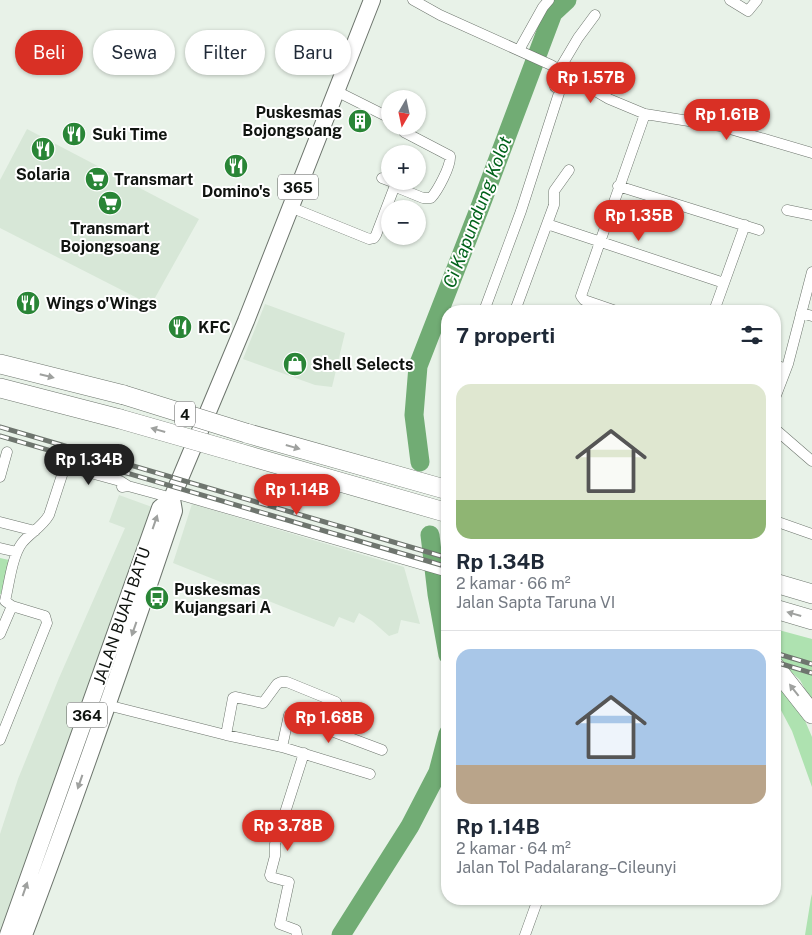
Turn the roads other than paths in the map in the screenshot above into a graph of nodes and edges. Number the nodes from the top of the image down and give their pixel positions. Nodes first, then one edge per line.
1 (372, 0) edge
2 (413, 0) edge
3 (549, 0) edge
4 (730, 0) edge
5 (757, 0) edge
6 (595, 15) dead end
7 (523, 52) junction
8 (557, 68) junction
9 (336, 91) junction
10 (381, 114) edge
11 (645, 114) junction
12 (410, 135) edge
13 (812, 153) edge
14 (569, 170) dead end
15 (618, 186) junction
16 (393, 190) edge
17 (406, 190) edge
18 (290, 207) junction
19 (787, 210) dead end
20 (812, 215) edge
21 (547, 224) junction
22 (745, 225) junction
23 (760, 230) dead end
24 (600, 242) junction
25 (812, 272) edge
26 (724, 283) junction
27 (486, 305) edge
28 (517, 305) edge
29 (598, 305) edge
30 (716, 305) edge
31 (801, 313) junction
32 (812, 316) edge
33 (0, 364) edge
34 (781, 367) edge
35 (786, 368) junction
36 (781, 382) edge
37 (0, 388) edge
38 (781, 434) edge
39 (7, 452) dead end
40 (812, 461) edge
41 (0, 477) edge
42 (329, 479) junction
43 (441, 488) edge
44 (173, 497) junction
45 (441, 511) edge
46 (441, 517) edge
47 (0, 522) edge
48 (781, 523) edge
49 (35, 531) junction
50 (812, 534) edge
51 (0, 548) edge
52 (17, 552) junction
53 (441, 570) edge
54 (781, 586) edge
55 (812, 594) edge
56 (6, 602) edge
57 (781, 611) edge
58 (812, 620) edge
59 (0, 634) edge
60 (781, 675) edge
61 (336, 702) dead end
62 (107, 705) junction
63 (812, 714) edge
64 (3, 723) edge
65 (226, 735) junction
66 (0, 740) edge
67 (282, 747) junction
68 (382, 750) dead end
69 (304, 753) junction
70 (370, 774) dead end
71 (536, 905) edge
72 (8, 935) edge
73 (24, 935) edge
74 (297, 935) edge
75 (525, 935) edge

1 - 9 main road, 365
2 - 7 street
3 - 7 street
4 - 5 street
6 - 8 street
7 - 8 street
8 - 11 street
8 - 27 street
9 - 10 street
9 - 18 main road, 365
11 - 13 street
11 - 15 street
12 - 17 street
14 - 21 street
15 - 22 street
15 - 24 street
16 - 18 street
18 - 44 main road, JALAN BUAH BATU / 365
19 - 20 street
21 - 24 street
21 - 28 street
22 - 23 street
22 - 26 street
24 - 26 street
24 - 29 street
25 - 31 street
26 - 30 street
31 - 32 street
31 - 35 street
33 -> 43 highway, 4, bridge
34 - 35 street
35 - 36 street
42 -> 37 highway, 4, bridge
38 - 40 street
39 - 41 street
42 - 45 highway, 4
42 - 46 highway
44 - 49 street
44 - 53 street
44 -> 62 main road, JALAN BUAH BATU / 364
72 -> 44 main road, JALAN BUAH BATU / 364
47 - 49 street
48 - 50 street
49 - 52 street
51 - 52 street
52 - 56 street
54 - 55 highway
56 - 59 street
56 - 64 street
58 -> 57 highway
63 -> 60 highway
61 - 65 street
62 - 65 street
62 -> 73 main road, JALAN BUAH BATU / 364
64 - 66 street
65 - 67 street
67 - 68 street
67 - 69 street
69 - 70 street
69 - 74 street
71 - 75 street

